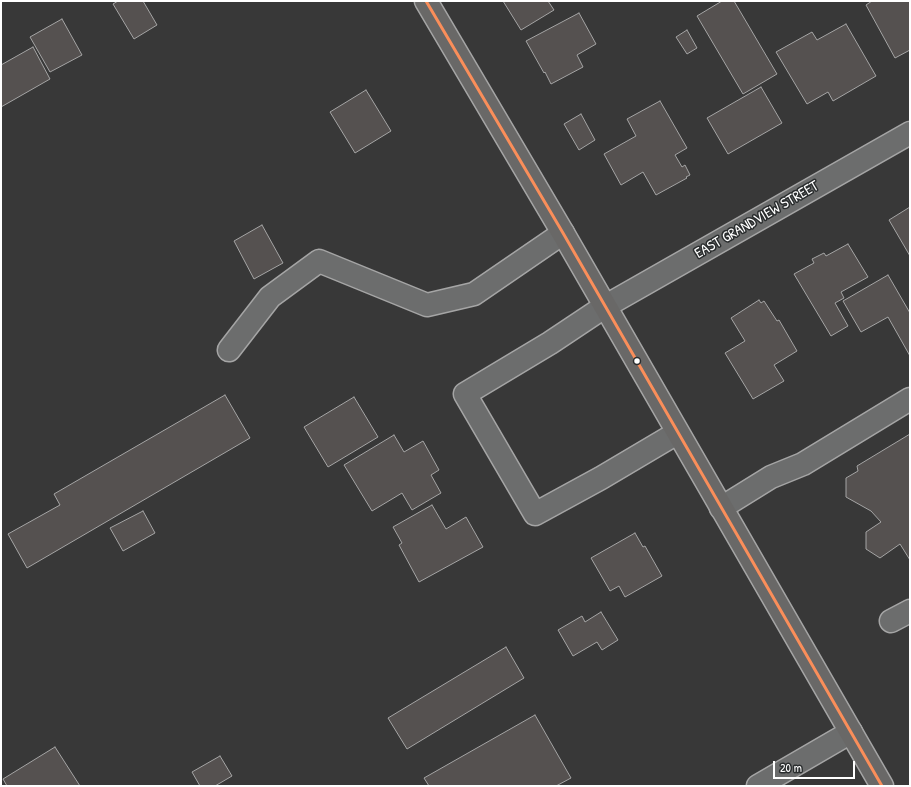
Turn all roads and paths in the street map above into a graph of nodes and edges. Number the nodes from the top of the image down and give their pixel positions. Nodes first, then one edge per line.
1 (426, 1) edge
2 (910, 133) edge
3 (563, 233) junction
4 (604, 307) junction
5 (229, 350) dead end
6 (910, 398) edge
7 (677, 433) junction
8 (721, 508) junction
9 (910, 611) edge
10 (891, 621) dead end
11 (851, 732) junction
12 (758, 786) edge
13 (882, 786) edge

1 - 3 main road
2 - 4 street, EAST GRANDVIEW STREET
3 - 4 main road
3 - 5 street
4 - 7 main road
4 - 7 street, EAST GRANDVIEW STREET
6 - 8 street
7 - 8 main road
8 - 11 main road
9 - 10 street
11 - 12 street
11 - 13 main road

